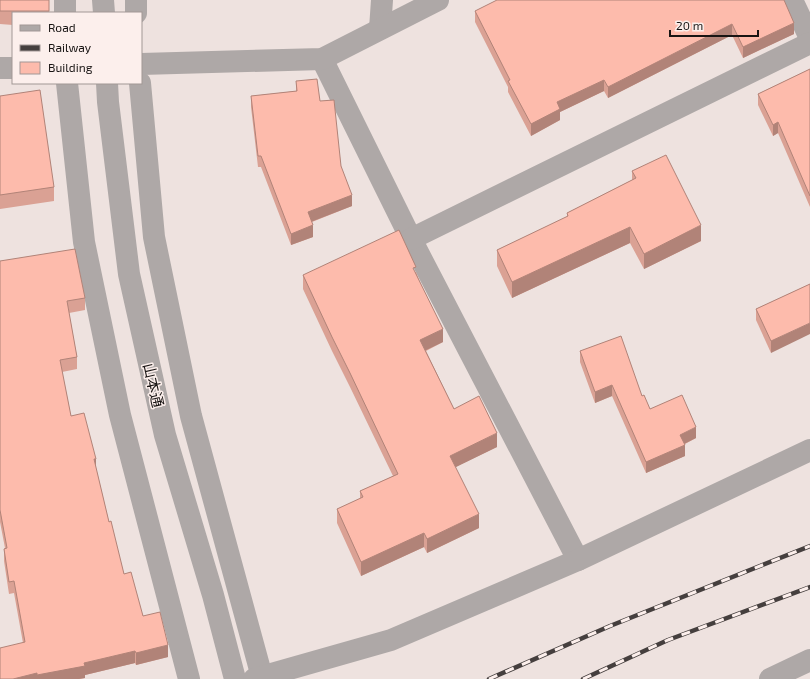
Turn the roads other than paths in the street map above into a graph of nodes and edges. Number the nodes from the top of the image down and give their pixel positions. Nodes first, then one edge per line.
1 (65, 0) edge
2 (103, 0) edge
3 (136, 0) edge
4 (382, 0) edge
5 (438, 0) edge
6 (792, 0) edge
7 (65, 12) edge
8 (104, 12) edge
9 (136, 12) edge
10 (380, 29) junction
11 (810, 38) edge
12 (810, 44) edge
13 (322, 59) junction
14 (142, 64) edge
15 (0, 68) edge
16 (12, 68) edge
17 (67, 84) edge
18 (107, 84) edge
19 (140, 84) edge
20 (411, 240) junction
21 (810, 450) edge
22 (578, 560) junction
23 (810, 660) edge
24 (258, 678) edge
25 (189, 679) edge
26 (235, 679) edge
27 (770, 679) edge

1 - 7 street
2 - 8 street
3 - 9 street
4 - 10 street
5 - 10 street
6 - 11 street
10 - 13 street
12 - 20 street
13 - 14 street
13 - 20 street
15 - 16 street
17 - 25 street
18 - 26 street, 山本通
19 - 24 street
20 - 22 street
21 - 22 street
22 - 24 street
23 - 27 street

